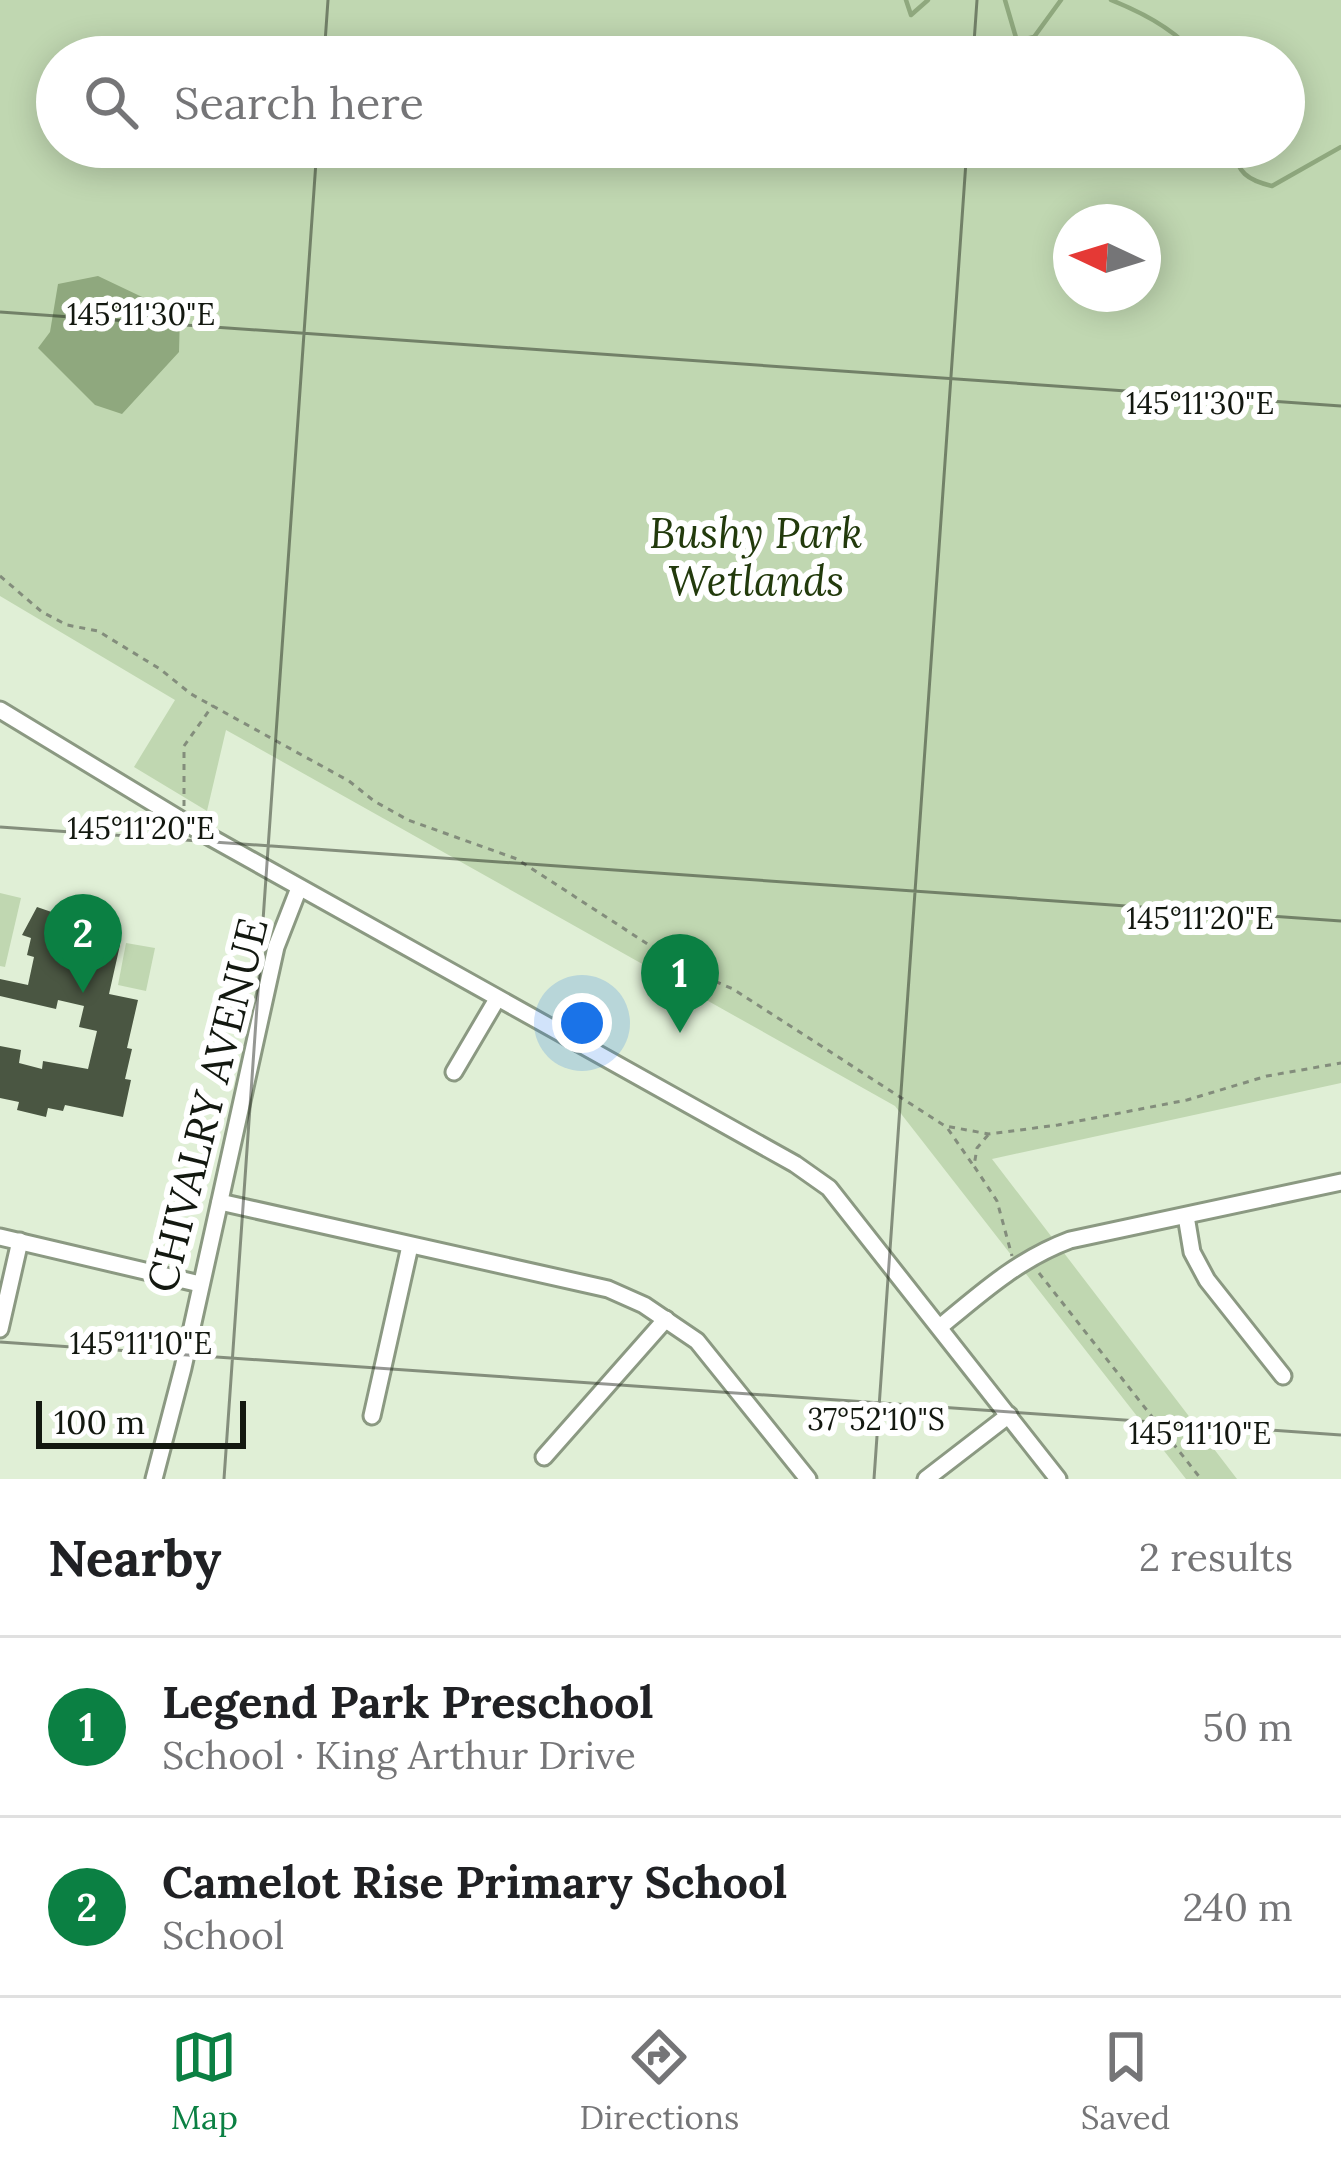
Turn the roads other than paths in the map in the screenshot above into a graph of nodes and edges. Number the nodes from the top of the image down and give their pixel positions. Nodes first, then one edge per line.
1 (0, 710) edge
2 (299, 888) junction
3 (497, 999) junction
4 (454, 1072) dead end
5 (1341, 1181) edge
6 (220, 1202) junction
7 (1186, 1216) junction
8 (0, 1237) edge
9 (20, 1241) junction
10 (410, 1246) junction
11 (200, 1284) junction
12 (666, 1319) junction
13 (940, 1327) junction
14 (0, 1329) edge
15 (1283, 1376) dead end
16 (1009, 1415) junction
17 (372, 1416) dead end
18 (544, 1457) dead end
19 (154, 1479) edge
20 (808, 1479) edge
21 (926, 1479) edge
22 (1058, 1479) edge

1 - 2 street
2 - 3 street
2 - 6 street, CHIVALRY AVENUE
3 - 4 street
3 - 13 street
5 - 7 street
6 - 10 street
6 - 11 street, CHIVALRY AVENUE
7 - 13 street
7 - 15 street
8 - 9 street
9 - 11 street
9 - 14 street
10 - 12 street
10 - 17 street
11 - 19 street, CHIVALRY AVENUE
12 - 18 street
12 - 20 street
13 - 16 street
16 - 21 street
16 - 22 street

